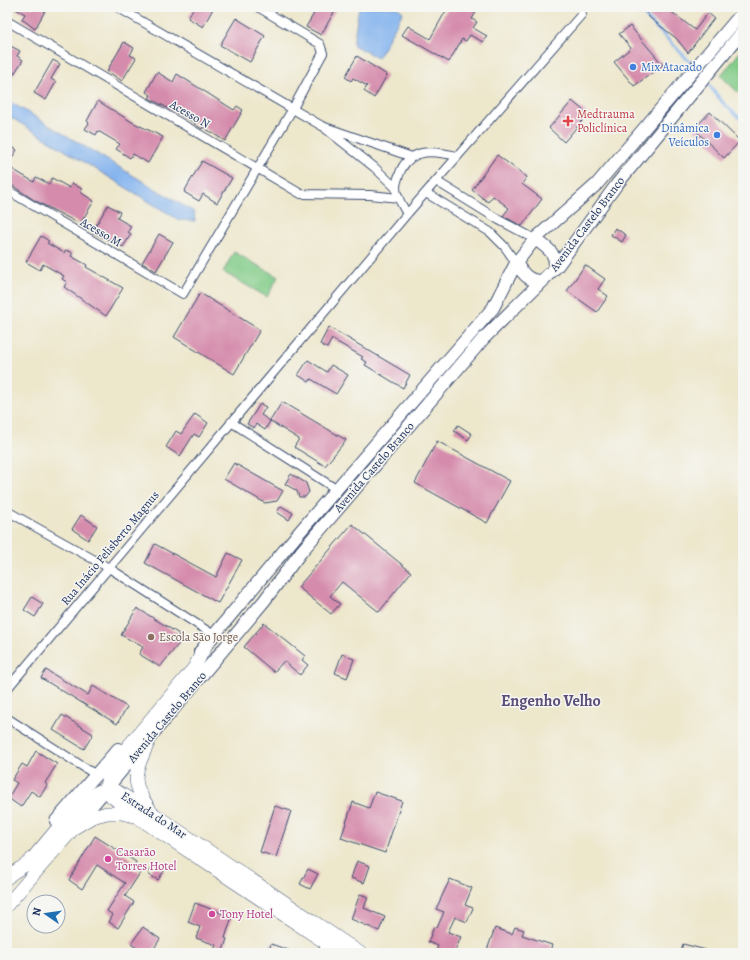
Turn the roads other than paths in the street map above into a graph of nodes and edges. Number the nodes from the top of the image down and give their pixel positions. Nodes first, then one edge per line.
1 (118, 7) edge
2 (258, 7) edge
3 (743, 12) edge
4 (582, 14) dead end
5 (7, 21) edge
6 (743, 32) edge
7 (292, 110) junction
8 (322, 126) junction
9 (457, 156) junction
10 (412, 157) junction
11 (258, 168) junction
12 (436, 180) junction
13 (396, 188) junction
14 (7, 190) edge
15 (426, 192) junction
16 (399, 198) junction
17 (407, 214) junction
18 (499, 220) junction
19 (490, 232) junction
20 (535, 239) junction
21 (516, 263) junction
22 (553, 270) junction
23 (543, 280) junction
24 (231, 422) junction
25 (336, 489) junction
26 (7, 511) edge
27 (109, 568) junction
28 (210, 640) junction
29 (7, 689) edge
30 (7, 718) edge
31 (150, 738) junction
32 (96, 775) junction
33 (106, 788) junction
34 (152, 813) junction
35 (139, 818) junction
36 (74, 828) junction
37 (10, 875) edge
38 (7, 906) edge
39 (324, 948) edge
40 (341, 953) edge
41 (360, 953) edge

1 - 7 street
2 - 7 street
3 - 20 main road, Avenida Castelo Branco
4 - 9 street, Rua Inácio Felisberto Magnus
5 - 11 street, Acesso N
6 - 22 main road, Avenida Castelo Branco
7 - 8 street
7 - 11 street
8 - 10 street
8 - 13 street
9 - 10 street
9 - 12 street, Rua Inácio Felisberto Magnus
10 - 13 street
11 - 14 street, Acesso M
11 - 16 street, Acesso N
12 - 15 street, Rua Inácio Felisberto Magnus
12 - 18 street
13 - 16 street
15 - 17 street, Rua Inácio Felisberto Magnus
15 - 19 street
16 - 17 street
17 - 24 street, Rua Inácio Felisberto Magnus
18 - 19 street
18 - 20 street
19 - 21 street
20 - 21 main road, Avenida Castelo Branco
20 - 22 main road
21 - 23 main road
21 - 25 main road, Avenida Castelo Branco
22 - 23 main road, Avenida Castelo Branco
23 - 31 main road, Avenida Castelo Branco
24 - 25 street
24 - 27 street, Rua Inácio Felisberto Magnus
25 - 28 main road, Avenida Castelo Branco
26 - 27 street
27 - 28 street
27 - 29 street, Rua Inácio Felisberto Magnus
28 - 32 main road, Avenida Castelo Branco
28 - 33 main road
30 - 32 street
31 - 33 main road, Avenida Castelo Branco
31 - 34 main road
32 - 37 main road, Avenida Castelo Branco
33 - 34 main road, Estrada do Mar
33 - 35 main road, Estrada do Mar
33 - 36 main road, Avenida Castelo Branco
33 - 37 main road
34 - 41 main road, Estrada do Mar
35 - 36 main road
35 - 39 main road, Estrada do Mar
36 - 38 main road, Avenida Castelo Branco
39 - 40 main road, Estrada do Mar

